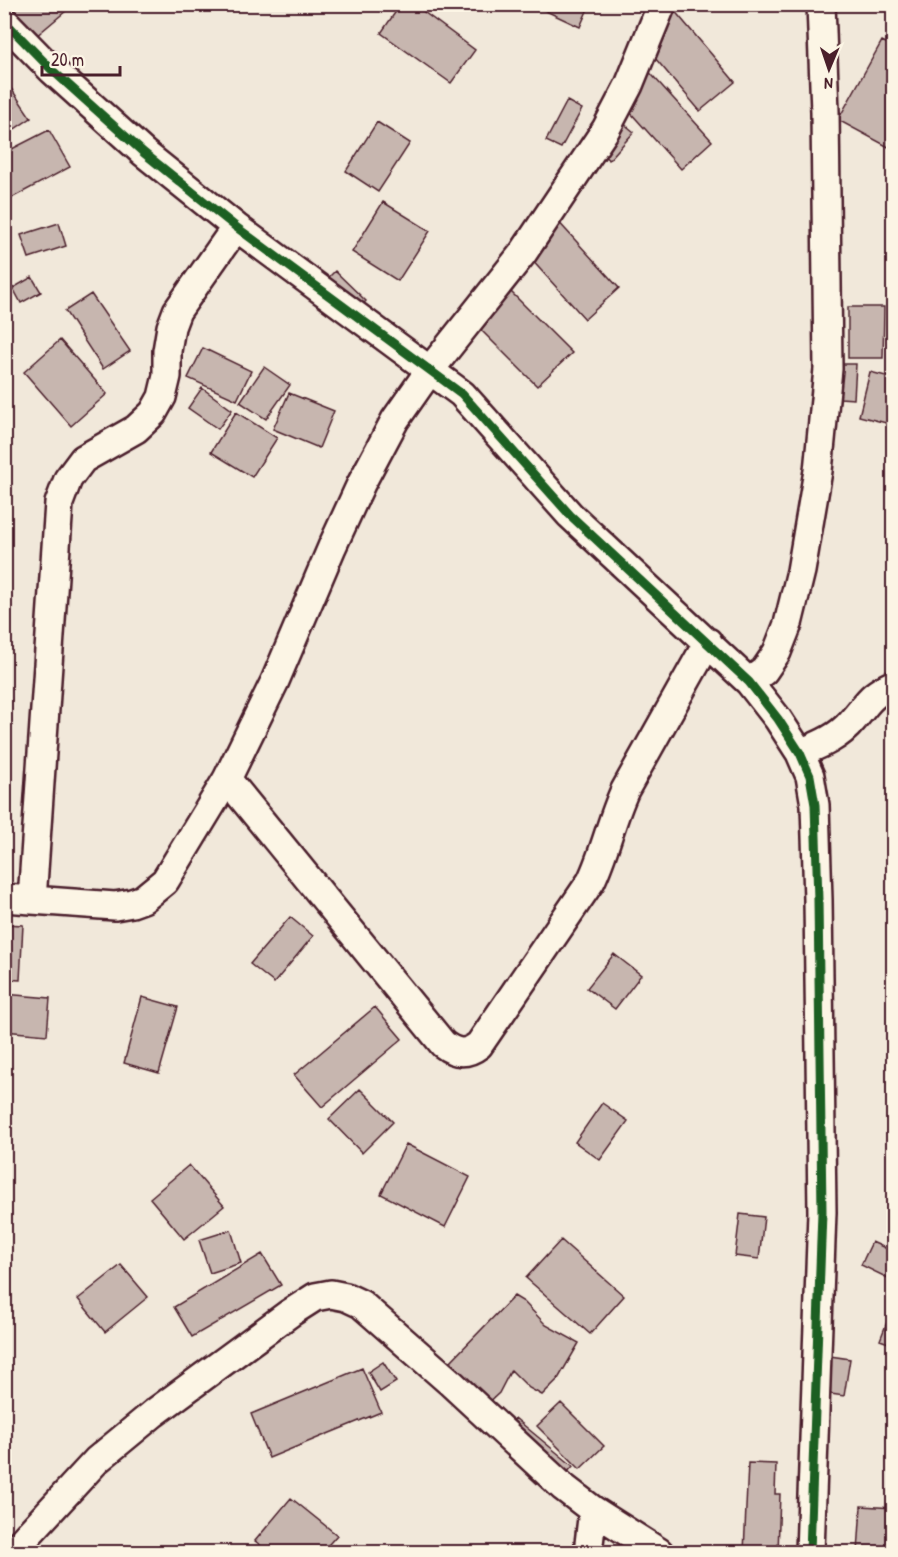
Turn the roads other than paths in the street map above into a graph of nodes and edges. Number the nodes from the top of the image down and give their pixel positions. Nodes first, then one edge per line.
1 (662, 4) edge
2 (822, 4) edge
3 (4, 21) edge
4 (236, 227) junction
5 (430, 370) junction
6 (708, 642) junction
7 (749, 682) junction
8 (894, 684) edge
9 (800, 753) junction
10 (227, 779) junction
11 (4, 898) edge
12 (32, 900) junction
13 (593, 1510) junction
14 (646, 1550) edge
15 (12, 1552) edge
16 (588, 1552) edge
17 (810, 1552) edge

1 - 5 street
2 - 7 street
3 - 4 street
4 - 5 street
4 - 12 street
5 - 6 street
5 - 10 street
6 - 7 street
6 - 10 street
7 - 9 street
8 - 9 street
9 - 17 street
10 - 12 street
11 - 12 street
13 - 14 street
13 - 15 street
13 - 16 street

